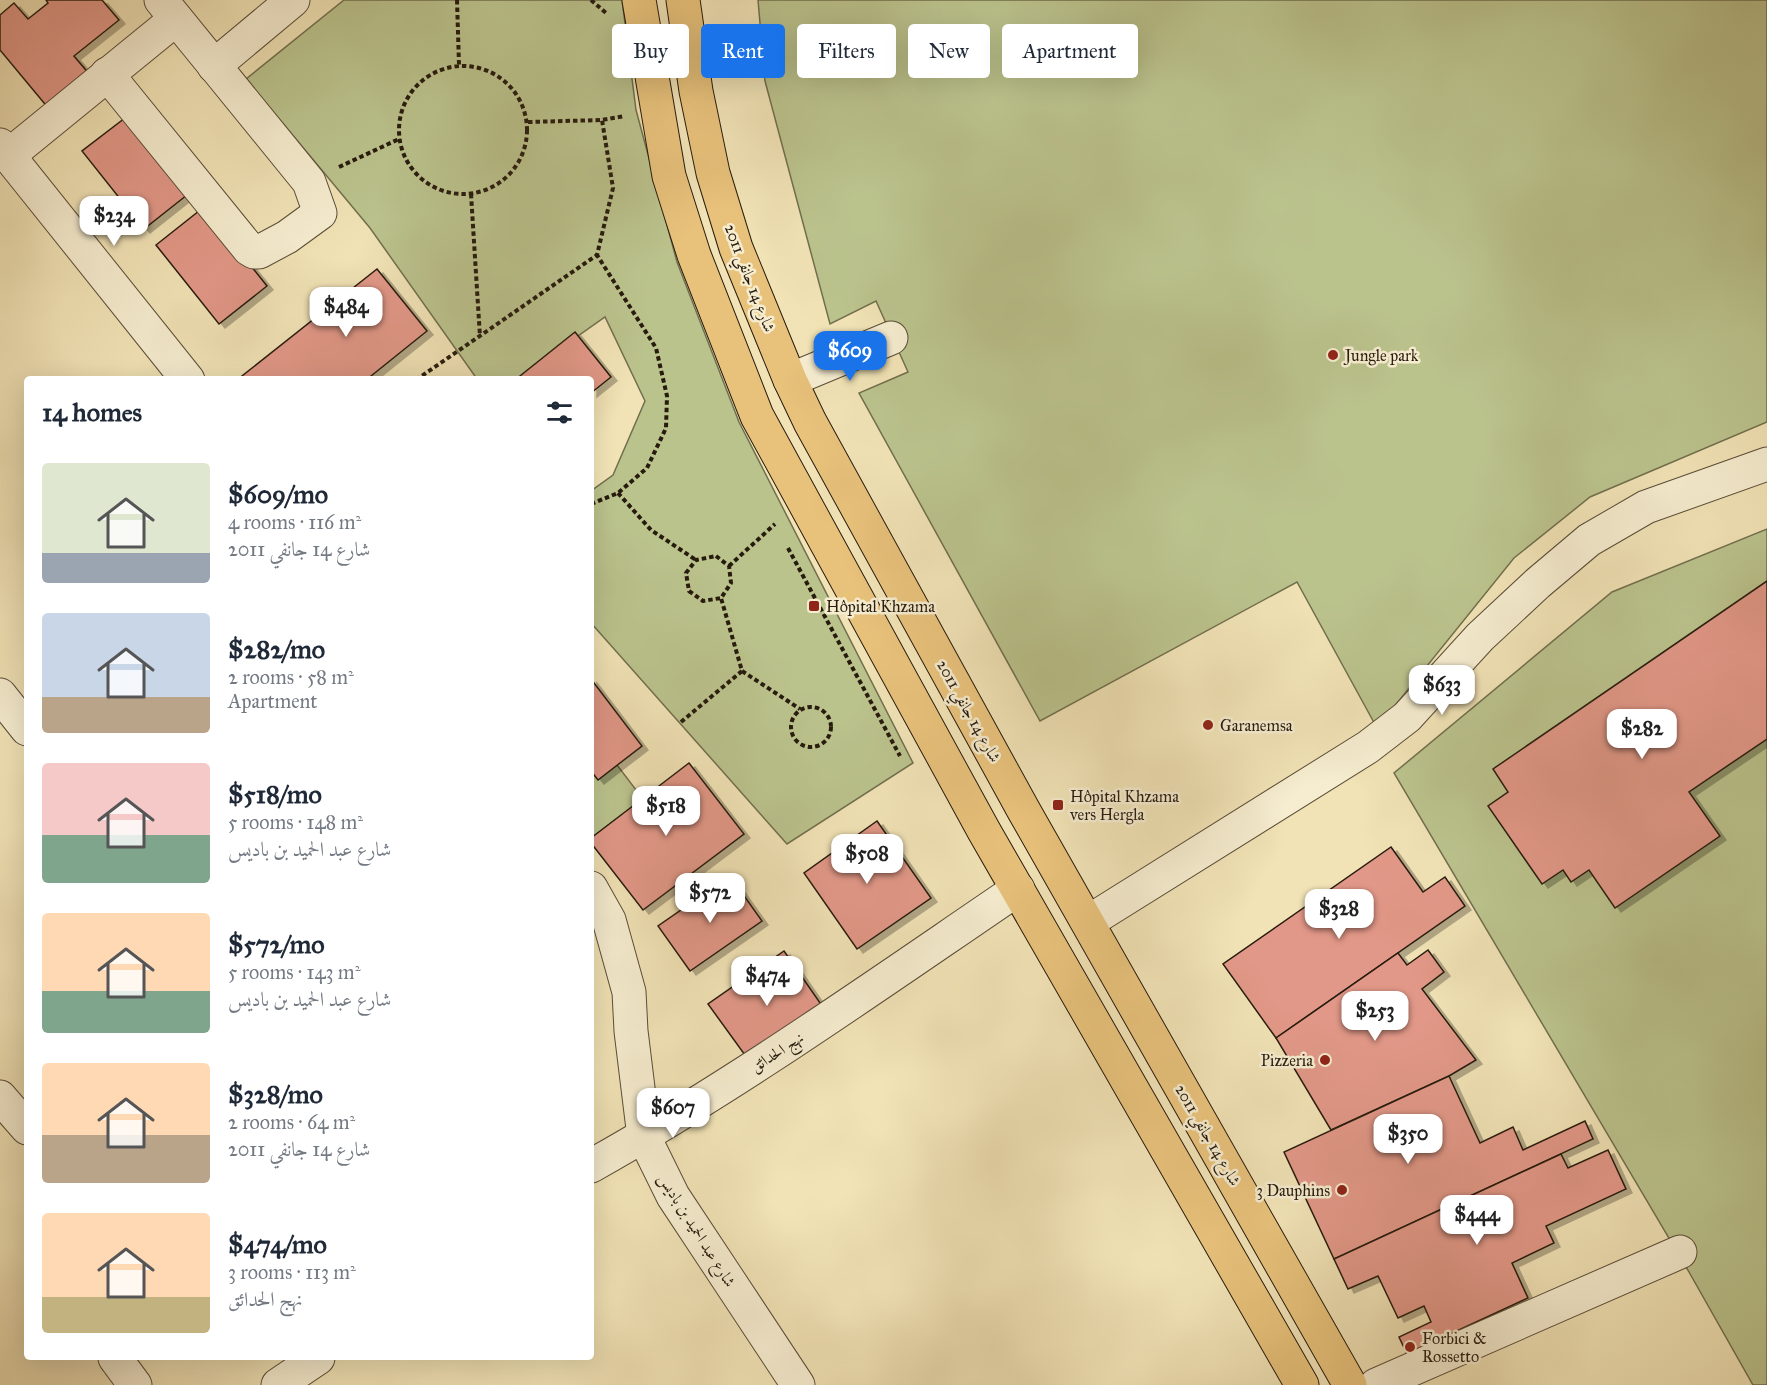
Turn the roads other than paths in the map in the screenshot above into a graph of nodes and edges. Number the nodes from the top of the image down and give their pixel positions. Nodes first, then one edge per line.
1 (293, 0) edge
2 (639, 0) edge
3 (683, 0) edge
4 (169, 9) edge
5 (214, 66) junction
6 (107, 74) junction
7 (4, 151) edge
8 (891, 338) dead end
9 (185, 376) edge
10 (790, 380) junction
11 (1767, 464) edge
12 (0, 695) edge
13 (24, 725) edge
14 (1018, 889) junction
15 (594, 893) edge
16 (1088, 922) junction
17 (0, 1097) edge
18 (24, 1125) edge
19 (644, 1137) junction
20 (594, 1164) edge
21 (1680, 1252) dead end
22 (116, 1360) edge
23 (315, 1360) edge
24 (135, 1385) edge
25 (278, 1385) edge
26 (798, 1385) edge
27 (1302, 1385) edge
28 (1350, 1385) edge
29 (1376, 1385) edge

1 - 5 street
2 - 14 main road
3 - 10 main road, شارع 14 جانفي 2011
4 - 5 street
4 - 6 street
5 - 6 street
6 - 7 street
7 - 9 street
8 - 10 street
10 - 16 main road, شارع 14 جانفي 2011
11 - 16 street
12 - 13 street
14 - 19 street, نهج الحدائق
14 - 27 main road
15 - 19 street, شارع عبد الحميد بن باديس
16 - 28 main road, شارع 14 جانفي 2011
17 - 18 street
19 - 20 street, نهج الحدائق
19 - 26 street, شارع عبد الحميد بن باديس
21 - 29 street
22 - 24 street
23 - 25 street

